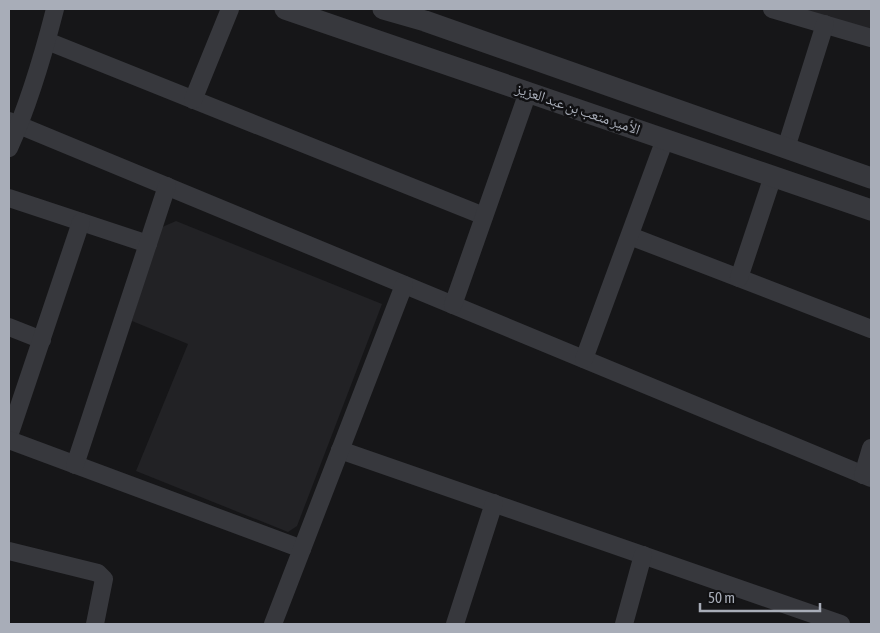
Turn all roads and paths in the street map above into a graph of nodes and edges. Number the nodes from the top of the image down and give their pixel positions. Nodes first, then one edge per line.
1 (54, 9) edge
2 (230, 9) edge
3 (285, 9) edge
4 (383, 9) edge
5 (772, 9) edge
6 (825, 24) junction
7 (871, 38) edge
8 (47, 41) junction
9 (528, 92) junction
10 (193, 100) junction
11 (14, 123) edge
12 (666, 139) junction
13 (9, 148) edge
14 (786, 148) junction
15 (773, 176) junction
16 (871, 178) edge
17 (167, 186) junction
18 (9, 198) edge
19 (871, 210) edge
20 (484, 216) junction
21 (81, 222) junction
22 (630, 236) junction
23 (148, 244) junction
24 (739, 278) junction
25 (404, 285) junction
26 (453, 305) junction
27 (9, 326) edge
28 (871, 329) edge
29 (42, 340) junction
30 (584, 360) junction
31 (9, 436) edge
32 (9, 440) edge
33 (871, 448) edge
34 (340, 450) junction
35 (75, 465) junction
36 (867, 476) edge
37 (494, 503) junction
38 (302, 549) junction
39 (9, 551) edge
40 (643, 555) junction
41 (95, 624) edge
42 (273, 624) edge
43 (455, 624) edge
44 (624, 624) edge
45 (841, 624) edge

1 - 8 street
2 - 10 street
3 - 9 street, الأمير متعب بن عبد العزيز
4 - 14 street
5 - 6 street
6 - 7 street
6 - 14 street
8 - 10 street
8 - 11 street
9 - 12 street, الأمير متعب بن عبد العزيز
9 - 20 street
10 - 20 street
11 - 13 street
11 - 17 street
12 - 15 street, الأمير متعب بن عبد العزيز
12 - 22 street
14 - 16 street
15 - 19 street, الأمير متعب بن عبد العزيز
15 - 24 street
17 - 23 street
17 - 25 street
18 - 21 street
20 - 26 street
21 - 23 street
21 - 29 street
22 - 24 street
22 - 30 street
23 - 35 street
24 - 28 street
25 - 26 street
25 - 34 street
26 - 30 street
27 - 29 street
29 - 31 street
30 - 36 street
32 - 35 street
33 - 36 street
34 - 37 street
34 - 38 street
35 - 38 street
37 - 40 street
37 - 43 street
38 - 42 street
39 - 41 street
40 - 44 street
40 - 45 street

